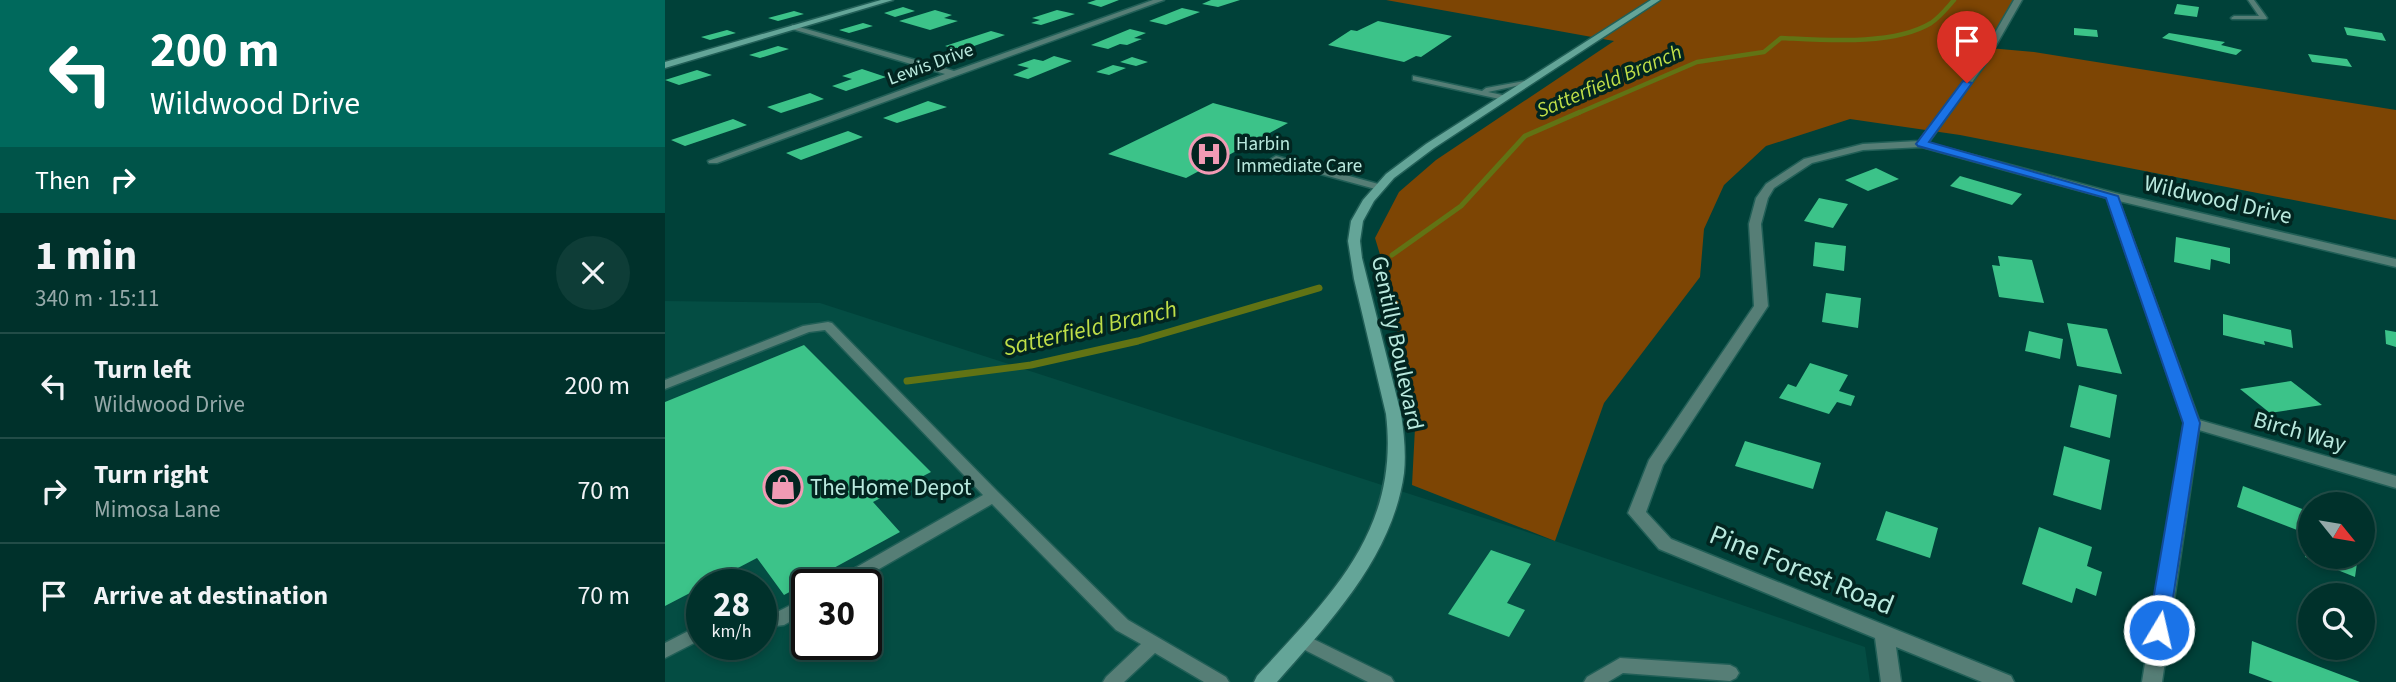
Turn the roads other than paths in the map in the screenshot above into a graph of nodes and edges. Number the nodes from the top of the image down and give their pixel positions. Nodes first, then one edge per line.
1 (889, 0) edge
2 (1160, 0) edge
3 (1656, 0) edge
4 (2018, 0) edge
5 (2251, 0) edge
6 (2234, 18) dead end
7 (795, 27) junction
8 (665, 65) edge
9 (953, 74) junction
10 (1416, 78) dead end
11 (1530, 82) junction
12 (1473, 91) junction
13 (1504, 98) junction
14 (1922, 144) junction
15 (1276, 159) dead end
16 (713, 161) dead end
17 (1379, 187) junction
18 (2112, 196) junction
19 (2396, 263) edge
20 (665, 385) edge
21 (2192, 423) junction
22 (1655, 464) joint
23 (2396, 482) edge
24 (993, 496) junction
25 (866, 569) edge
26 (1884, 633) junction
27 (686, 640) edge
28 (1301, 640) junction
29 (1154, 643) junction
30 (665, 651) edge
31 (1730, 673) dead end
32 (1112, 682) edge
33 (1220, 682) edge
34 (1264, 682) edge
35 (1385, 682) edge
36 (1593, 682) edge
37 (1891, 682) edge
38 (2004, 682) edge
39 (2152, 682) edge

1 - 7 street
2 - 9 street, Lewis Drive
3 - 11 street, Gentilly Boulevard
4 - 14 street
5 - 6 lane
7 - 8 street
7 - 9 street
9 - 16 street, Lewis Drive
10 - 12 lane
11 - 12 lane
11 - 13 street, Gentilly Boulevard
12 - 13 lane
13 - 17 street, Gentilly Boulevard
14 - 18 street, Wildwood Drive
14 - 22 street, Wildwood Drive
15 - 17 lane
17 - 28 street, Gentilly Boulevard
18 - 19 street, Wildwood Drive
18 - 21 street
20 - 24 lane
21 - 23 street, Birch Way
21 - 39 street
22 - 26 street, Pine Forest Road
24 - 25 lane
24 - 29 lane
26 - 37 street
26 - 38 street, Pine Forest Road
27 - 30 lane
28 - 34 street, Gentilly Boulevard
28 - 35 lane
29 - 32 lane
29 - 33 lane
31 - 36 lane

